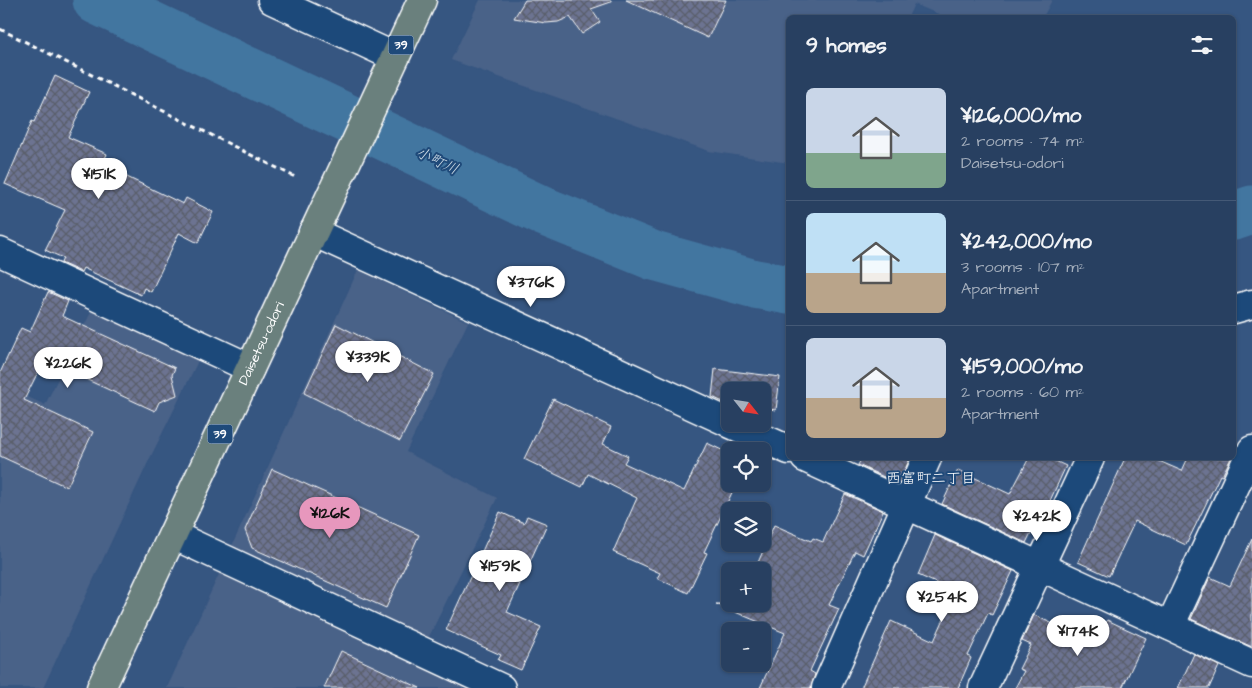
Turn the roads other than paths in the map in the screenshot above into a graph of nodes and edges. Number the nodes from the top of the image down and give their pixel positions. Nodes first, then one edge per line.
1 (272, 0) edge
2 (422, 0) edge
3 (395, 57) junction
4 (313, 232) junction
5 (0, 252) edge
6 (1252, 304) edge
7 (1236, 308) edge
8 (250, 368) junction
9 (721, 418) edge
10 (760, 432) edge
11 (786, 440) edge
12 (1252, 450) edge
13 (809, 460) edge
14 (926, 460) edge
15 (1089, 460) edge
16 (906, 504) junction
17 (173, 535) junction
18 (1040, 566) junction
19 (1170, 626) junction
20 (1252, 664) edge
21 (496, 687) edge
22 (101, 688) edge
23 (826, 688) edge
24 (983, 688) edge

1 - 3 street
2 - 3 highway, Daisetsu-odori / 39
3 - 4 highway, Daisetsu-odori / 39
4 - 8 highway, Daisetsu-odori / 39
4 - 9 street
5 - 8 street
6 - 7 street
8 - 17 highway, Daisetsu-odori / 39
10 - 11 street
12 - 19 street
13 - 16 street
14 - 16 street
15 - 18 street
16 - 18 street
16 - 23 street
17 - 21 street
17 - 22 highway, Daisetsu-odori / 39
18 - 19 street
18 - 24 street
19 - 20 street

